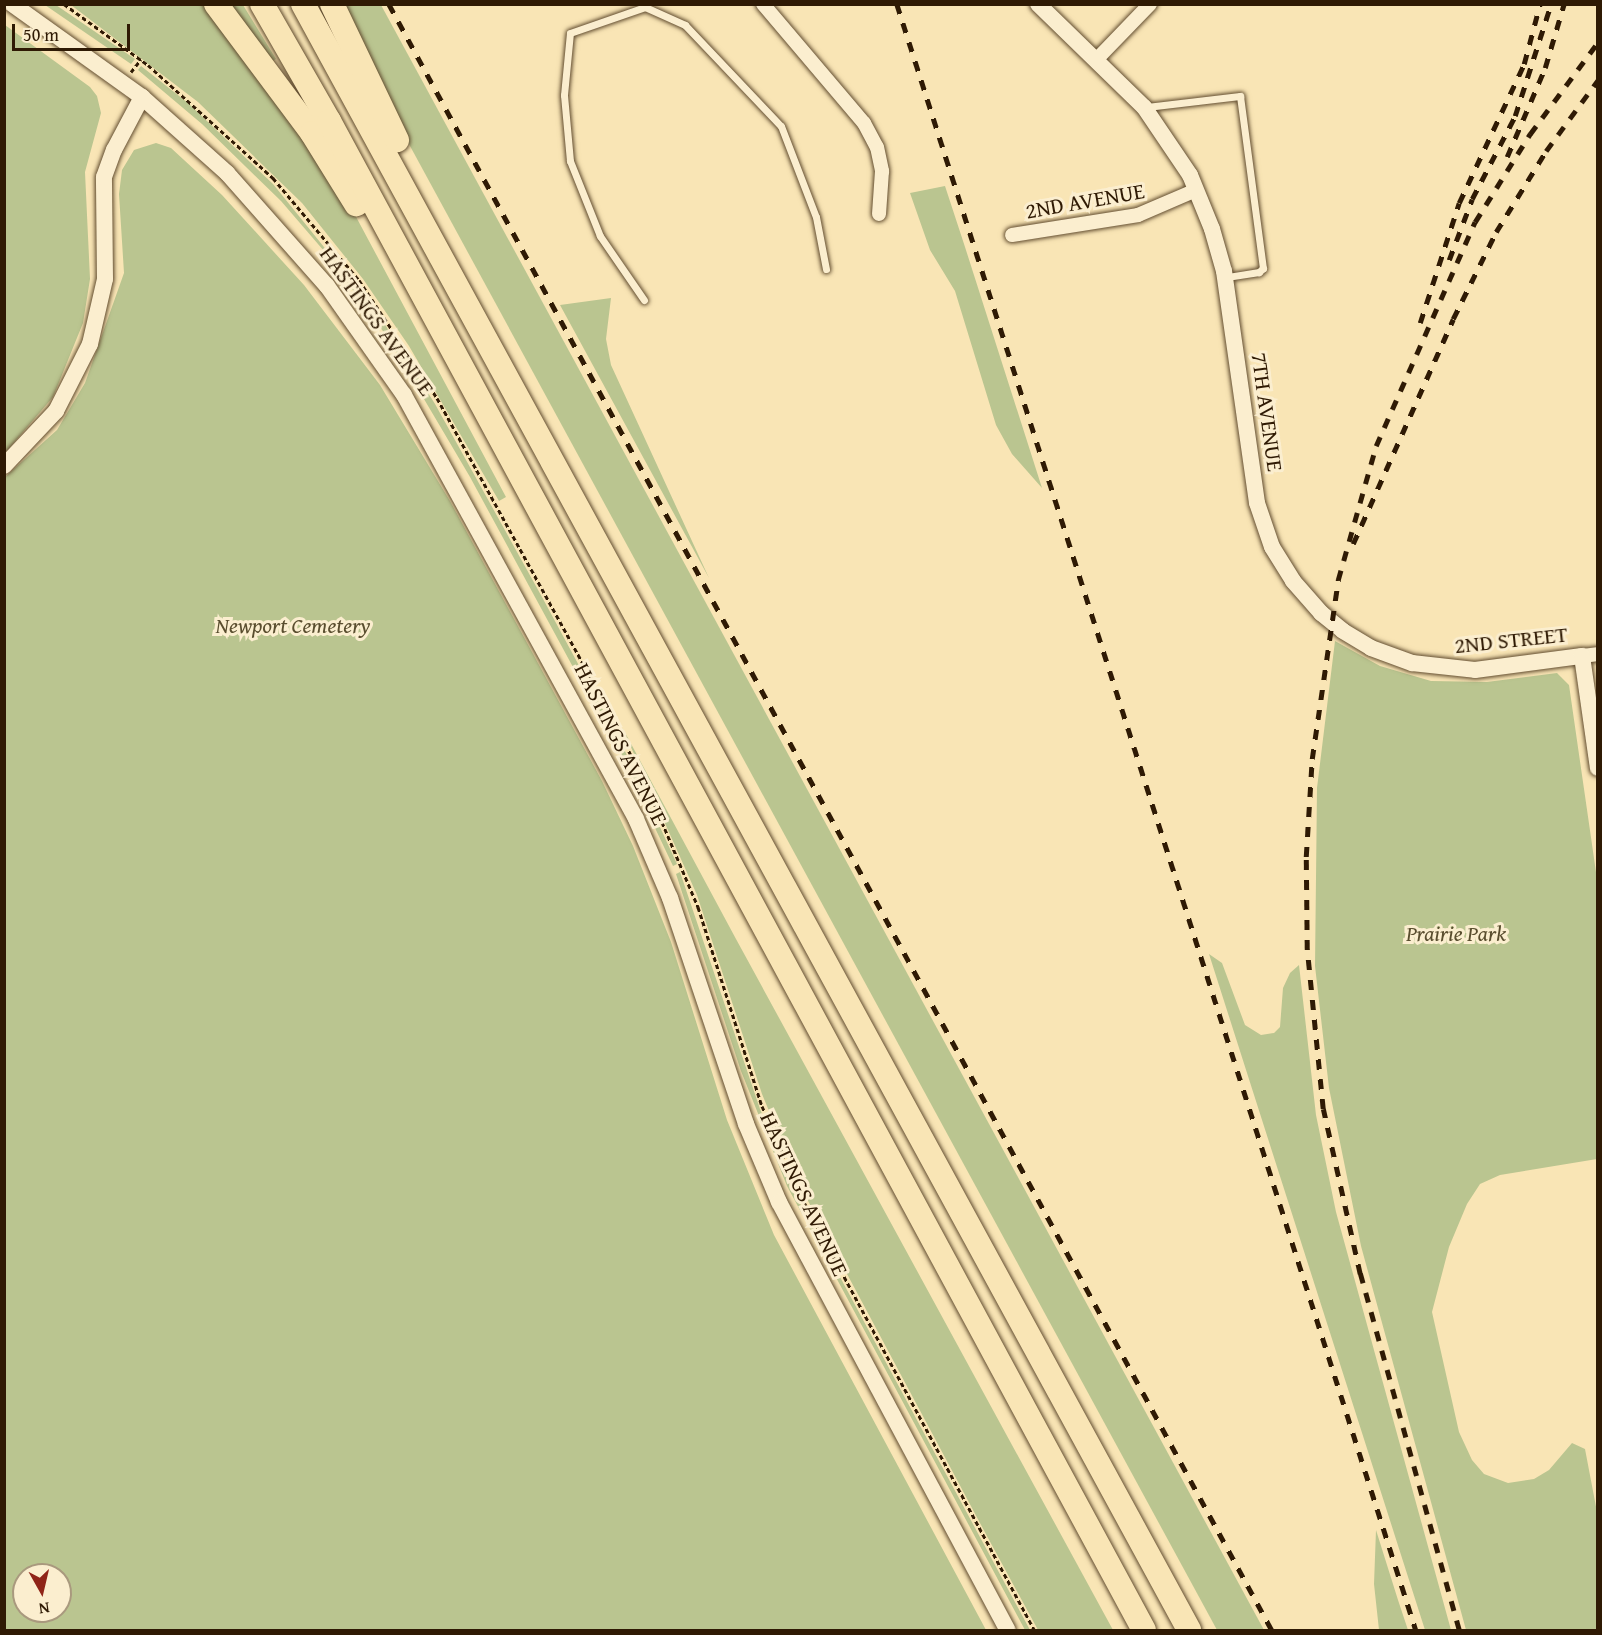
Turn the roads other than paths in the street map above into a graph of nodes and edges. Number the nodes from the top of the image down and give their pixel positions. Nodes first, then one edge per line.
1 (12, 4) edge
2 (216, 4) edge
3 (262, 4) edge
4 (303, 4) edge
5 (332, 4) edge
6 (763, 4) edge
7 (1038, 4) edge
8 (1150, 4) edge
9 (1096, 60) junction
10 (142, 97) junction
11 (1144, 107) junction
12 (1196, 190) junction
13 (879, 214) dead end
14 (1012, 235) dead end
15 (826, 269) dead end
16 (1225, 277) junction
17 (644, 300) dead end
18 (435, 323) junction
19 (4, 466) edge
20 (1331, 622) joint
21 (646, 629) junction
22 (1590, 655) edge
23 (1598, 768) edge
24 (1008, 1630) edge
25 (1144, 1630) edge
26 (1189, 1630) edge

1 - 10 street, HASTINGS AVENUE
2 - 18 highway
3 - 18 highway
4 - 21 highway
5 - 21 highway
6 - 13 street
7 - 9 street, 7TH AVENUE
8 - 9 street
9 - 11 street, 7TH AVENUE
10 - 19 street
10 - 24 street, HASTINGS AVENUE
11 - 12 street, 7TH AVENUE
11 - 16 lane
12 - 14 street, 2ND AVENUE
12 - 16 street, 7TH AVENUE
15 - 17 lane
16 - 20 street, 7TH AVENUE
18 - 25 highway
20 - 22 street, 2ND STREET
21 - 26 highway
22 - 23 street

